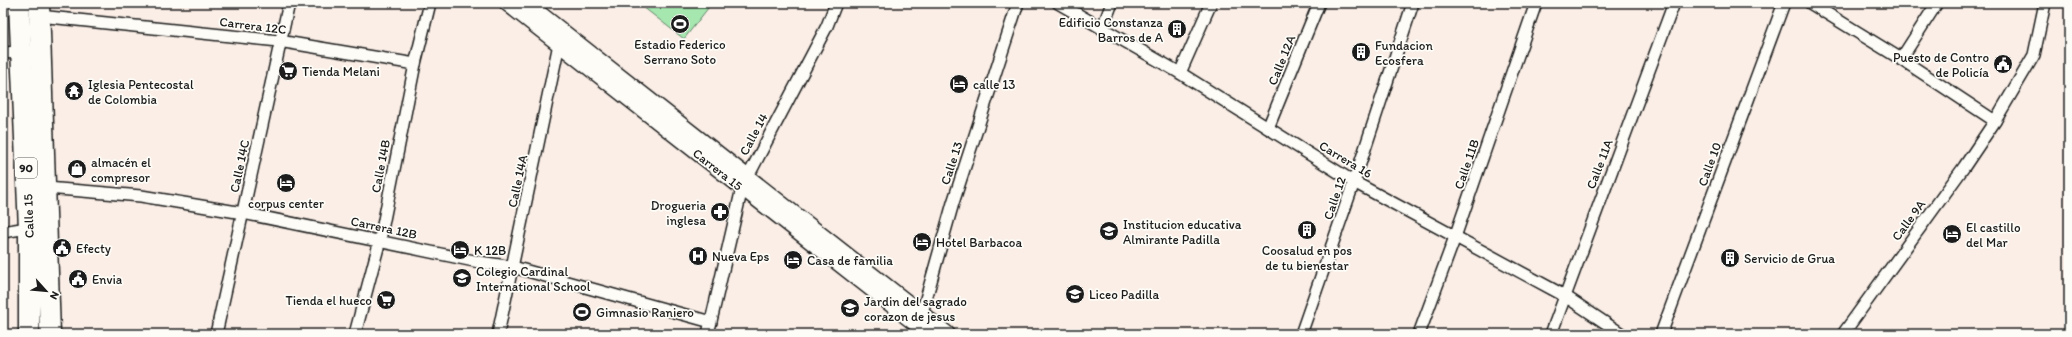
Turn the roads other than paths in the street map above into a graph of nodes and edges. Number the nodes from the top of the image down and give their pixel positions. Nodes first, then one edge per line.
1 (18, 3) edge
2 (288, 3) edge
3 (430, 3) edge
4 (507, 3) edge
5 (526, 3) edge
6 (836, 3) edge
7 (1018, 3) edge
8 (1058, 3) edge
9 (1112, 3) edge
10 (1211, 3) edge
11 (1319, 3) edge
12 (1413, 3) edge
13 (1536, 3) edge
14 (1674, 3) edge
15 (1784, 3) edge
16 (1810, 3) edge
17 (1937, 3) edge
18 (2045, 3) edge
19 (39, 9) edge
20 (1102, 29) junction
21 (563, 39) junction
22 (279, 41) junction
23 (11, 52) edge
24 (1901, 58) junction
25 (415, 64) junction
26 (1180, 74) junction
27 (1995, 121) junction
28 (1268, 128) junction
29 (744, 182) junction
30 (1354, 182) junction
31 (46, 188) junction
32 (243, 213) junction
33 (38, 226) junction
34 (3, 232) edge
35 (1455, 237) junction
36 (380, 240) junction
37 (513, 267) junction
38 (1565, 296) junction
39 (711, 322) junction
40 (922, 327) edge
41 (29, 334) edge
42 (50, 334) edge
43 (216, 334) edge
44 (356, 334) edge
45 (498, 334) edge
46 (708, 334) edge
47 (947, 334) edge
48 (1301, 334) edge
49 (1419, 334) edge
50 (1551, 334) edge
51 (1622, 334) edge
52 (1660, 334) edge
53 (1843, 334) edge

1 - 23 highway, Calle 15 / 90
2 - 22 street, Calle 14C
3 - 25 street, Calle 14B
4 - 21 main road, Carrera 15
5 - 21 main road, Carrera 15
6 - 29 street, Calle 14
7 - 40 street, Calle 13
8 - 20 street, Carrera 16
9 - 20 street
10 - 26 street
11 - 28 street, Calle 12A
12 - 30 street, Calle 12
13 - 35 street, Calle 11B
14 - 38 street, Calle 11A
15 - 52 street, Calle 10
16 - 24 street
17 - 24 street
18 - 27 street, Calle 9A
19 - 22 street, Carrera 12C
19 - 31 highway, Calle 15 / 90
20 - 26 street, Carrera 16
21 - 29 main road, Carrera 15
21 - 37 street, Calle 14A
22 - 25 street, Carrera 12C
22 - 32 street, Calle 14C
23 - 33 highway, Calle 15 / 90
24 - 27 street
25 - 36 street, Calle 14B
26 - 28 street, Carrera 16
27 - 53 street, Calle 9A
28 - 30 street, Carrera 16
29 - 39 street, Calle 14
29 - 40 main road, Carrera 15
30 - 35 street, Carrera 16
30 - 48 street, Calle 12
31 - 32 street, Carrera 12B
31 - 33 highway, Calle 15 / 90
32 - 36 street, Carrera 12B
32 - 43 street, Calle 14C
33 - 34 street
33 - 41 highway, Calle 15 / 90
33 - 42 highway, Calle 15 / 90
35 - 38 street, Carrera 16
35 - 49 street, Calle 11B
36 - 37 street, Carrera 12B
36 - 44 street, Calle 14B
37 - 39 street, Carrera 12B
37 - 45 street, Calle 14A
38 - 50 street, Calle 11A
38 - 51 street, Carrera 16
39 - 46 street, Calle 14
40 - 47 main road, Carrera 15

